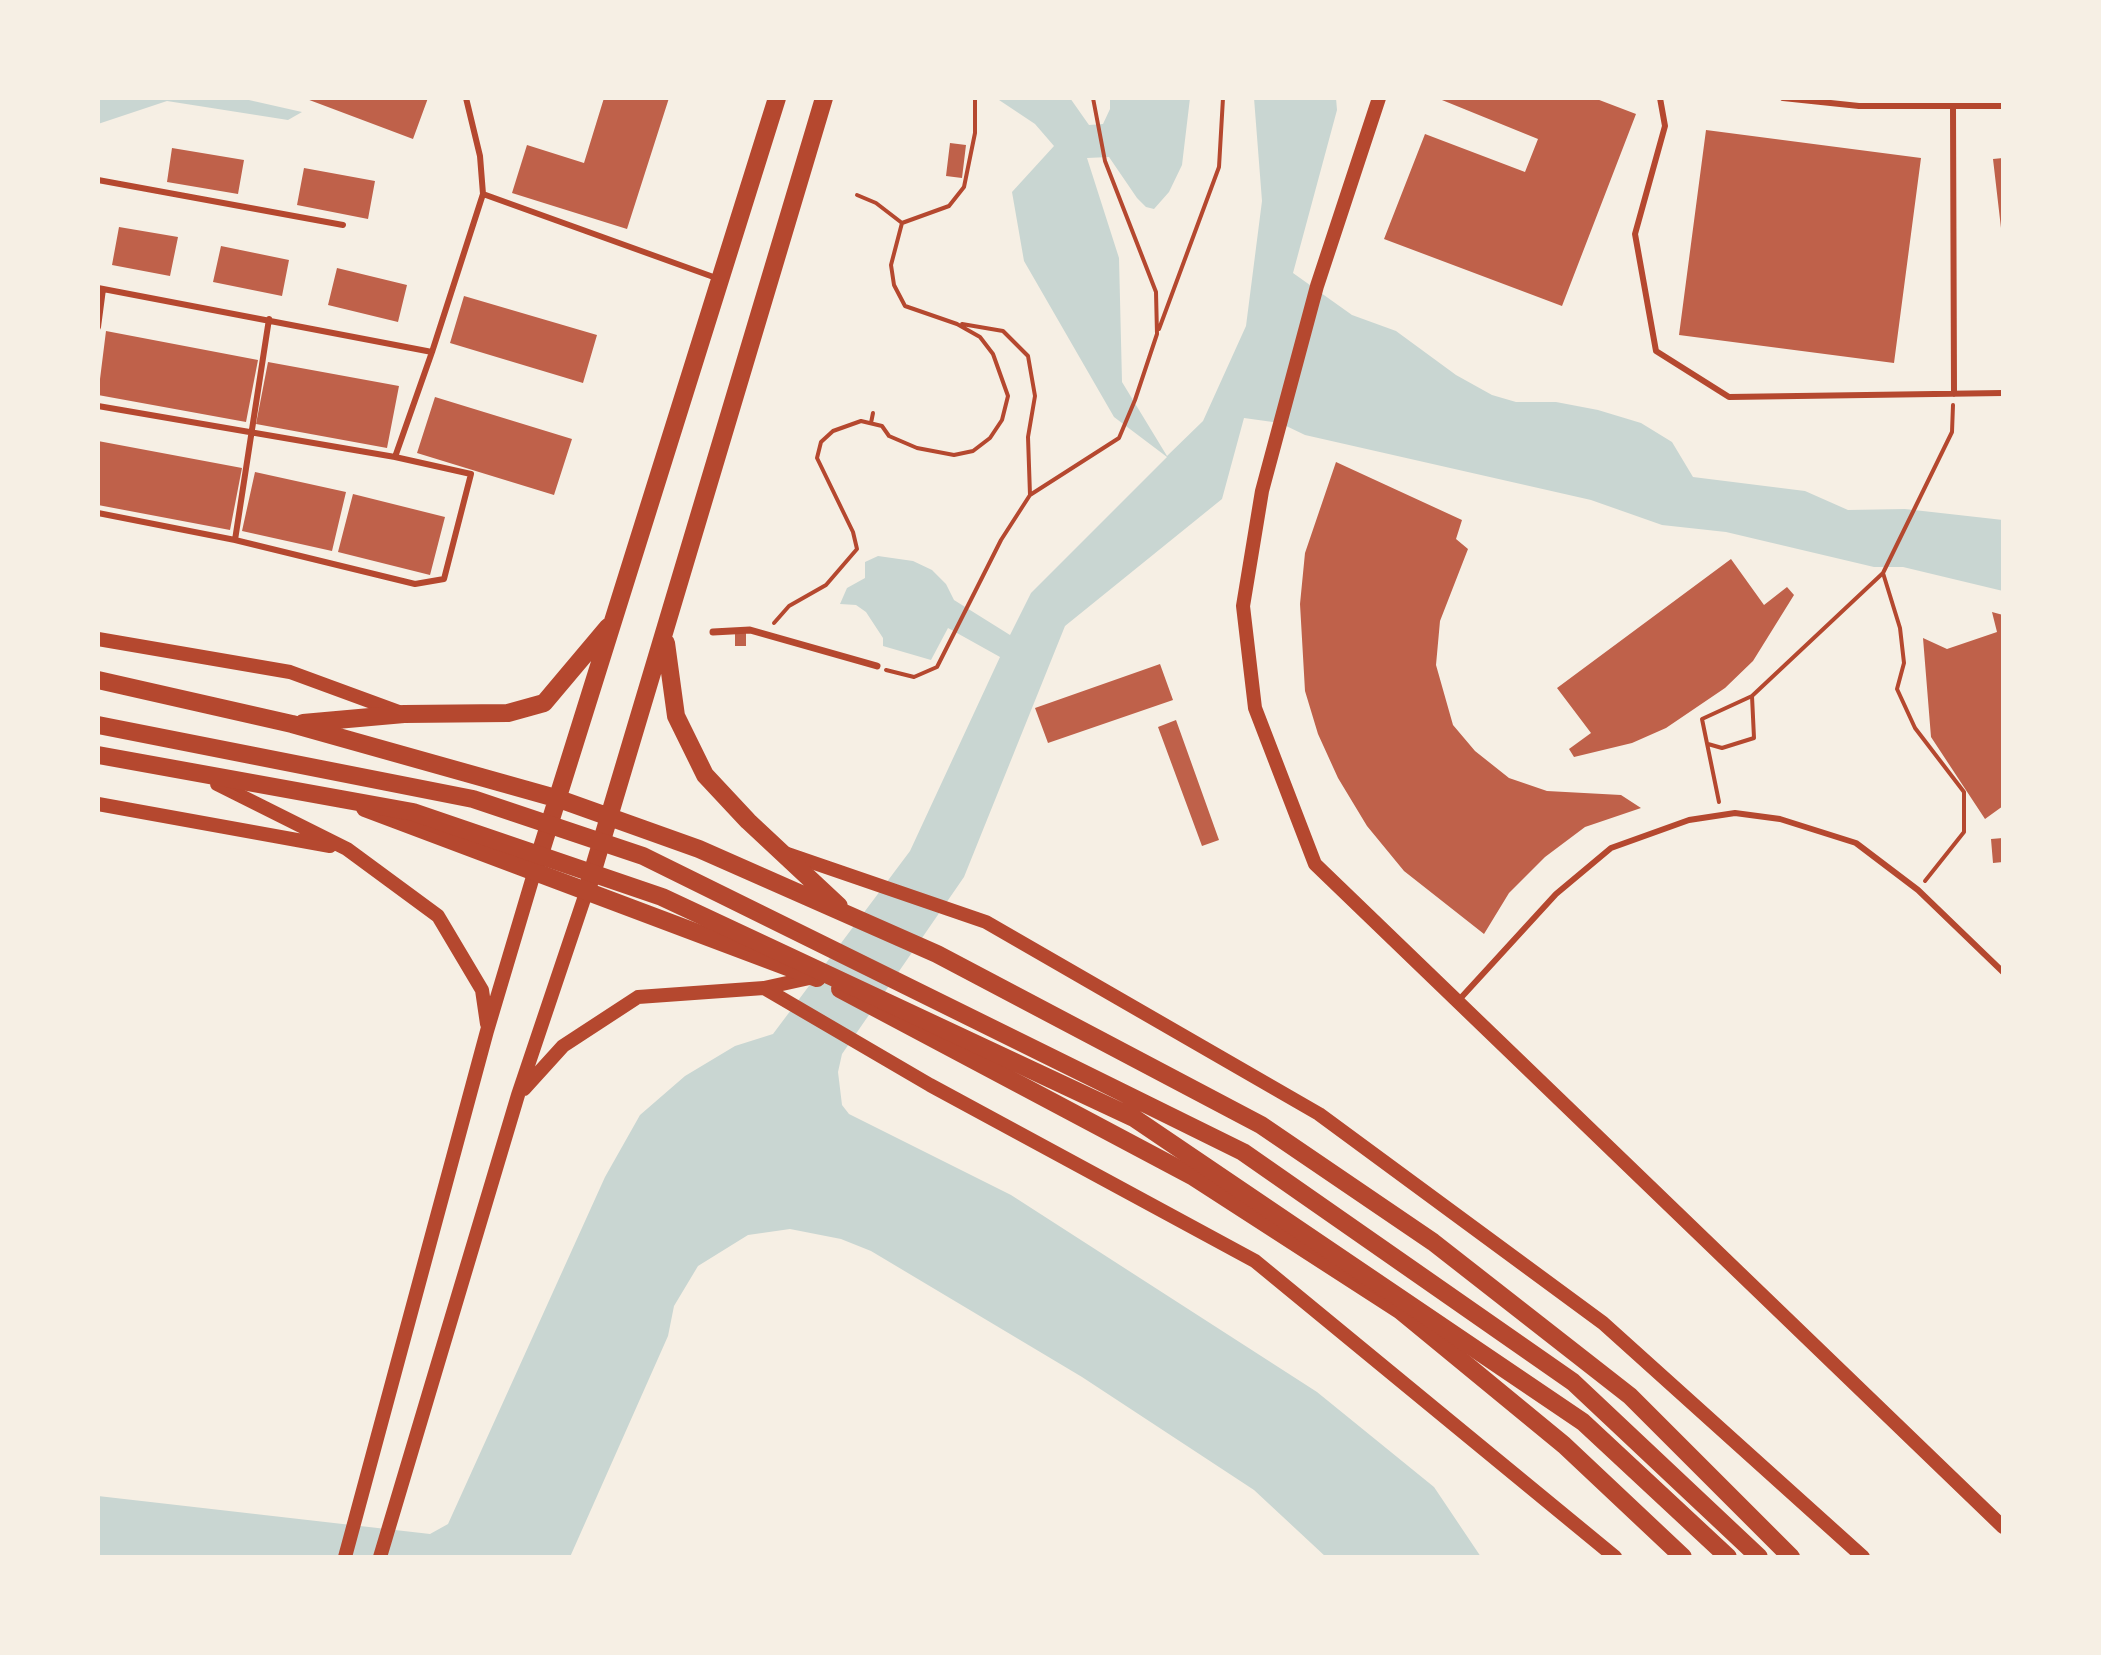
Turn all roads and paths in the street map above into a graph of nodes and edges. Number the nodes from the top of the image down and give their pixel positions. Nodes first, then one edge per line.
1 (466, 98) edge
2 (777, 98) edge
3 (824, 98) edge
4 (975, 98) edge
5 (1093, 98) edge
6 (1223, 98) edge
7 (1379, 98) edge
8 (1660, 98) edge
9 (1783, 98) edge
10 (2003, 106) edge
11 (1953, 107) junction
12 (98, 180) edge
13 (483, 194) junction
14 (857, 195) dead end
15 (902, 223) junction
16 (343, 225) dead end
17 (721, 280) junction
18 (101, 289) edge
19 (269, 319) junction
20 (957, 324) junction
21 (98, 327) edge
22 (1157, 334) junction
23 (432, 352) junction
24 (2003, 393) edge
25 (1954, 394) junction
26 (98, 406) edge
27 (873, 413) dead end
28 (871, 423) junction
29 (251, 432) junction
30 (395, 457) junction
31 (1030, 495) junction
32 (98, 513) edge
33 (235, 540) junction
34 (1883, 573) junction
35 (617, 615) junction
36 (713, 632) dead end
37 (665, 637) junction
38 (782, 638) junction
39 (98, 639) edge
40 (877, 666) joint
41 (98, 680) edge
42 (1752, 696) junction
43 (404, 714) junction
44 (292, 724) junction
45 (98, 725) edge
46 (1707, 743) junction
47 (98, 755) edge
48 (98, 764) edge
49 (217, 784) junction
50 (559, 799) junction
51 (98, 804) edge
52 (1722, 816) junction
53 (609, 819) junction
54 (347, 849) junction
55 (780, 851) junction
56 (535, 870) junction
57 (587, 890) junction
58 (1918, 890) junction
59 (849, 916) junction
60 (2003, 972) edge
61 (814, 977) junction
62 (764, 988) junction
63 (1458, 1001) junction
64 (487, 1031) junction
65 (518, 1095) junction
66 (2003, 1527) edge
67 (345, 1557) edge
68 (380, 1557) edge
69 (1615, 1557) edge
70 (1683, 1557) edge
71 (1728, 1557) edge
72 (1759, 1557) edge
73 (1791, 1557) edge
74 (1863, 1557) edge

1 - 13 lane
2 - 17 main road
3 - 37 main road
4 - 15 path
5 - 22 path
6 - 22 path
7 - 63 street
8 - 25 lane
9 - 11 lane
10 - 11 lane
11 - 25 lane
12 - 16 lane
13 - 17 lane
13 - 23 lane
14 - 15 path
15 - 20 path
17 - 35 main road
18 - 19 lane
18 - 21 lane
19 - 23 lane
19 - 29 lane
20 - 28 path
20 - 31 path
22 - 31 path
23 - 30 lane
24 - 25 lane
25 - 34 path
26 - 29 lane
27 - 28 path
28 - 38 path
29 - 30 lane
29 - 33 lane
30 - 33 lane
31 - 40 path
32 - 33 lane
34 - 42 path
34 - 58 path
35 - 43 main road
35 - 50 main road
36 - 38 street
37 - 53 main road
37 - 55 main road
38 - 40 street
39 - 43 street
41 - 44 main road
42 - 46 path
42 - 46 path
43 - 44 main road
44 - 50 main road
45 - 72 main road
46 - 52 path
47 - 71 main road
48 - 49 main road
49 - 54 street
49 - 56 main road
50 - 53 main road
50 - 56 main road
51 - 54 street
52 - 58 lane
52 - 63 lane
53 - 57 main road
53 - 59 main road
54 - 64 street
55 - 59 main road
55 - 74 street
56 - 57 main road
56 - 64 street
57 - 61 main road
57 - 65 street
58 - 60 lane
59 - 73 main road
61 - 62 street
61 - 70 main road
62 - 65 street
62 - 69 street
63 - 66 street
64 - 67 street
65 - 68 street

